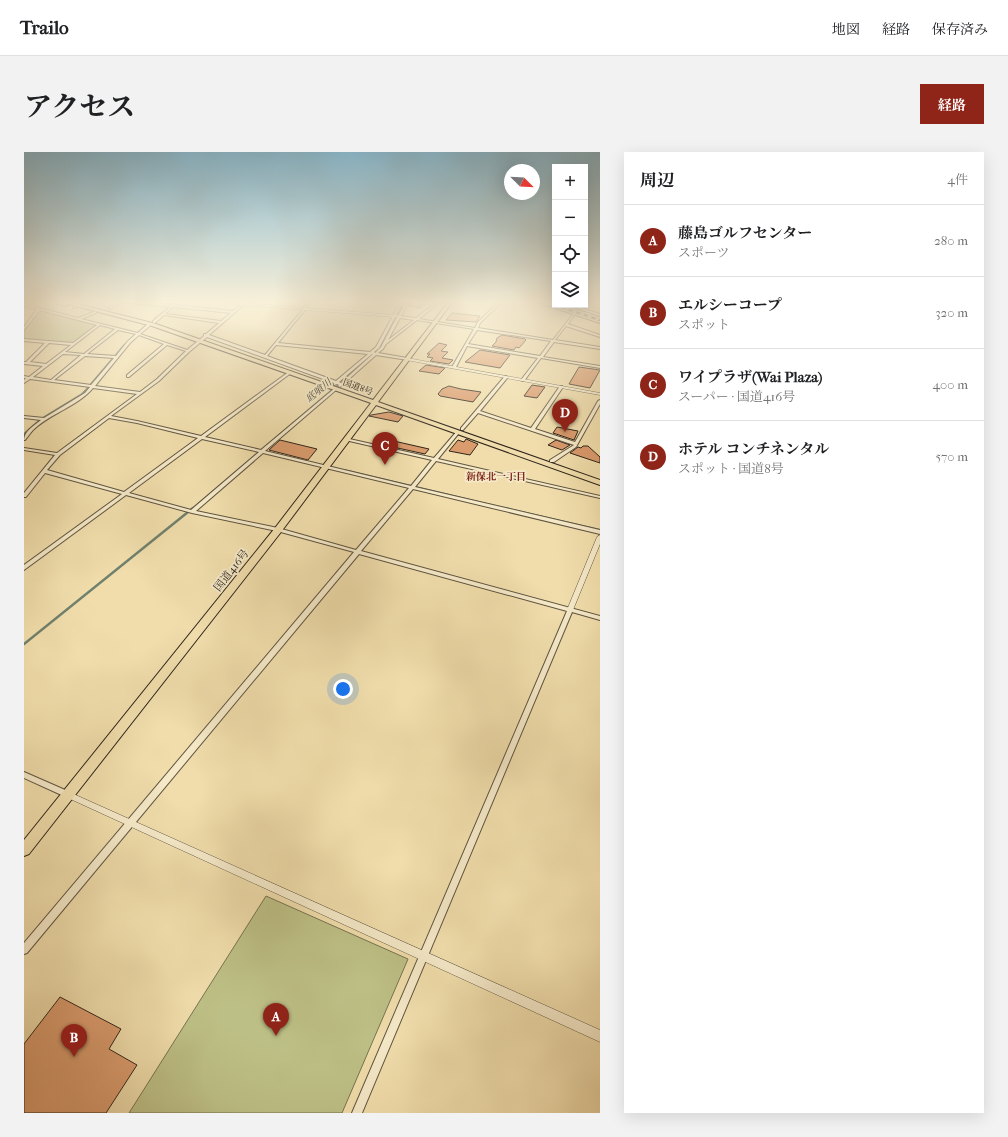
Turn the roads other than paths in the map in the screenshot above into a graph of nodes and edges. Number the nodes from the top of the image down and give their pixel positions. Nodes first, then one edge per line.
1 (466, 345) edge
2 (44, 346) edge
3 (72, 346) edge
4 (96, 346) edge
5 (127, 346) edge
6 (164, 346) edge
7 (172, 346) edge
8 (194, 346) edge
9 (225, 346) edge
10 (228, 346) edge
11 (230, 346) edge
12 (274, 346) edge
13 (295, 346) edge
14 (378, 346) edge
15 (383, 346) edge
16 (417, 346) edge
17 (471, 346) edge
18 (550, 346) edge
19 (588, 346) edge
20 (600, 348) edge
21 (188, 351) junction
22 (62, 353) junction
23 (372, 353) junction
24 (377, 354) junction
25 (85, 355) junction
26 (116, 357) junction
27 (265, 357) junction
28 (541, 357) junction
29 (407, 359) junction
30 (25, 363) edge
31 (47, 365) junction
32 (600, 367) edge
33 (454, 368) junction
34 (290, 372) junction
35 (128, 376) dead end
36 (24, 377) edge
37 (506, 377) junction
38 (30, 378) junction
39 (52, 380) junction
40 (523, 380) junction
41 (24, 382) edge
42 (338, 385) junction
43 (92, 386) junction
44 (561, 387) junction
45 (141, 393) junction
46 (600, 394) edge
47 (375, 400) junction
48 (600, 401) edge
49 (477, 411) junction
50 (24, 417) edge
51 (108, 417) junction
52 (44, 419) junction
53 (532, 430) junction
54 (460, 431) junction
55 (201, 438) junction
56 (24, 439) edge
57 (346, 439) junction
58 (576, 444) junction
59 (24, 449) edge
60 (262, 452) junction
61 (58, 454) junction
62 (436, 459) junction
63 (552, 461) junction
64 (325, 468) junction
65 (44, 471) junction
66 (600, 478) edge
67 (600, 483) edge
68 (411, 488) junction
69 (126, 494) junction
70 (24, 496) edge
71 (600, 497) edge
72 (192, 512) junction
73 (278, 530) junction
74 (600, 532) edge
75 (600, 537) edge
76 (357, 552) junction
77 (24, 568) edge
78 (570, 610) junction
79 (600, 618) edge
80 (24, 775) edge
81 (69, 795) junction
82 (130, 823) junction
83 (24, 850) edge
84 (24, 950) edge
85 (424, 956) junction
86 (600, 1036) edge
87 (357, 1113) edge

1 - 33 street
2 - 30 street
3 - 22 street
4 - 25 street
5 - 26 street
6 - 35 street
7 - 21 street
8 - 21 street
9 - 34 highway, 国道8号
10 - 42 highway, 国道8号
11 - 27 street
12 - 27 street
13 - 23 street
14 - 23 street
15 - 24 street
16 - 29 highway, 国道416号
17 - 28 street
18 - 28 street
19 - 20 street
21 - 45 street
22 - 25 street
22 - 31 street
23 - 24 street
23 - 42 street
24 - 29 street
24 - 42 street
25 - 26 street
25 - 39 street
26 - 43 street
27 - 42 street
28 - 32 street
28 - 40 street
29 - 33 street
29 - 47 highway, 国道416号
30 - 31 street
31 - 38 street
33 - 37 street
34 - 42 highway, 国道8号
34 - 55 street
36 - 38 street
37 - 40 street
37 - 49 street
38 - 39 street
38 - 41 street
39 - 43 street
40 - 44 street
42 - 47 highway, 国道8号
42 - 60 street
43 - 45 street
43 - 52 street
44 - 46 street
44 - 53 street
45 - 51 street
47 - 54 highway, 国道8号
47 - 57 highway, 国道416号
48 - 58 street
49 - 53 street
49 - 54 street
50 - 52 street
51 - 55 street
51 - 61 street
52 - 56 street
53 - 58 street
54 - 62 street
54 - 63 highway, 国道8号
54 - 67 highway, 国道8号
55 - 60 street
55 - 69 street
57 - 62 street
57 - 64 highway, 国道416号
58 - 63 street
59 - 61 street
60 - 64 street
60 - 72 street
61 - 65 street
62 - 68 street
62 - 71 street
63 - 66 highway, 国道8号
64 - 68 street
64 - 73 highway, 国道416号
65 - 69 street
65 - 70 street
68 - 74 street
68 - 76 street
69 - 72 street
69 - 77 street
72 - 73 street
73 - 76 street
73 - 81 highway, 国道416号
75 - 78 street
76 - 78 street
76 - 82 street
78 - 79 street
78 - 85 street
80 - 81 street
81 - 82 street
81 - 83 highway, 国道416号
82 - 84 street
82 - 85 street
85 - 86 street
85 - 87 street

